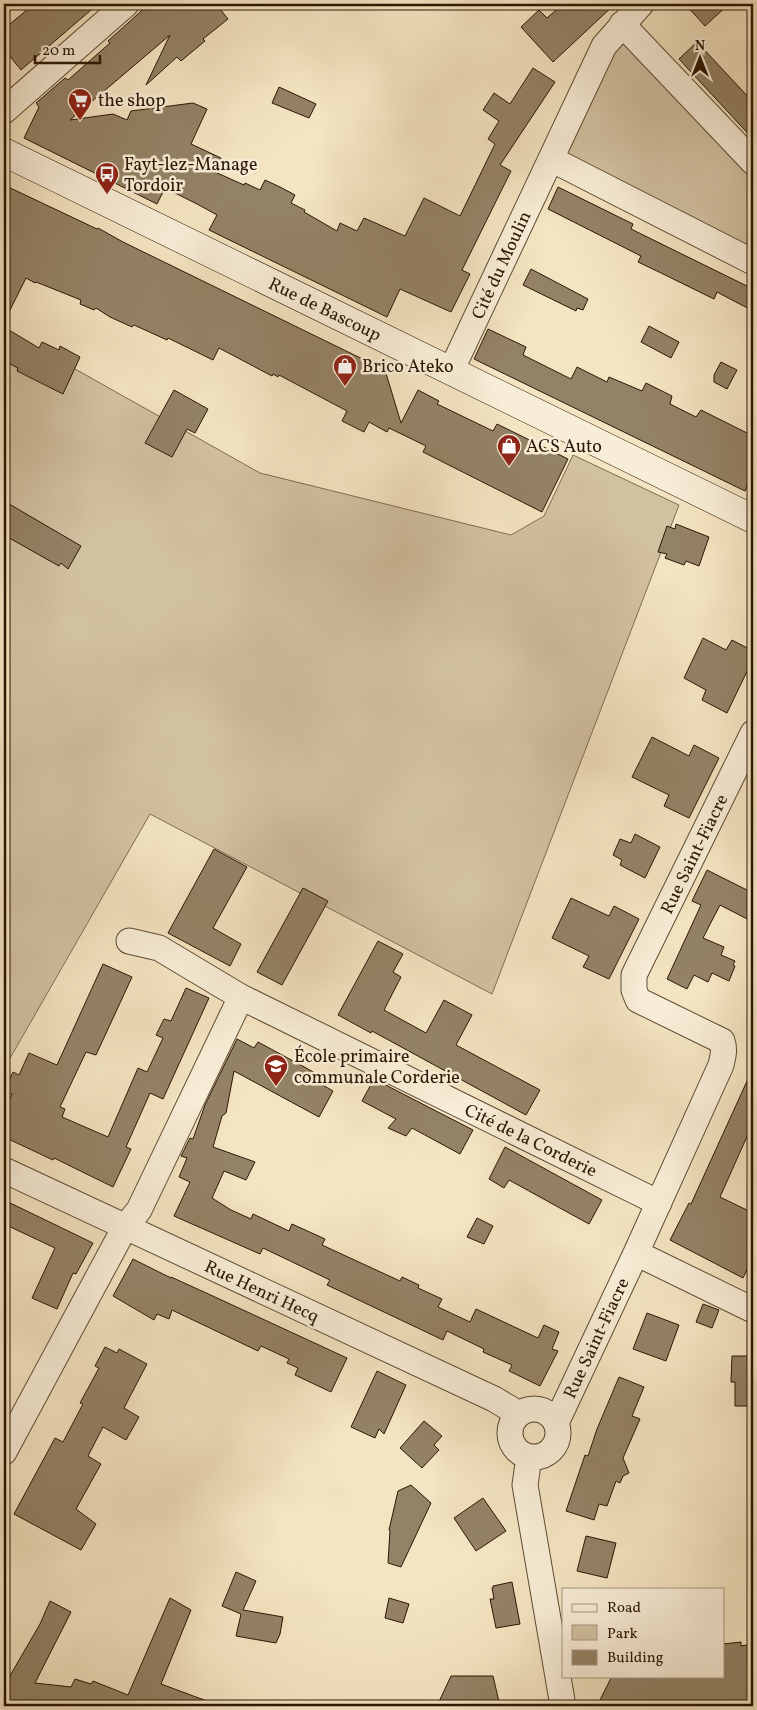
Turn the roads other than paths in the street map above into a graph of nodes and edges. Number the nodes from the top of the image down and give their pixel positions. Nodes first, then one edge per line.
1 (126, 4) edge
2 (641, 4) edge
3 (622, 24) junction
4 (4, 111) edge
5 (4, 152) edge
6 (551, 159) junction
7 (753, 162) edge
8 (753, 262) edge
9 (451, 371) junction
10 (753, 519) edge
11 (753, 733) edge
12 (129, 941) dead end
13 (241, 997) junction
14 (4, 1170) edge
15 (659, 1203) junction
16 (125, 1227) junction
17 (636, 1254) junction
18 (753, 1310) edge
19 (519, 1414) junction
20 (556, 1423) junction
21 (4, 1452) edge
22 (529, 1457) junction
23 (563, 1706) edge

1 - 4 street
2 - 3 street, Cité du Moulin
3 - 6 street, Cité du Moulin
3 - 7 street
5 - 9 main road, Rue de Bascoup
6 - 8 street
6 - 9 street, Cité du Moulin
9 - 10 main road, Rue de Bascoup
11 - 15 street, Rue Saint-Fiacre
12 - 13 street, Cité de la Corderie
13 - 15 street, Cité de la Corderie
13 - 16 street
14 - 16 street, Rue Henri Hecq
15 - 17 street, Rue Saint-Fiacre
16 - 19 street, Rue Henri Hecq
16 - 21 street
17 - 18 street
17 - 20 street, Rue Saint-Fiacre
19 - 20 street
19 - 22 street
20 - 22 street
22 - 23 street

